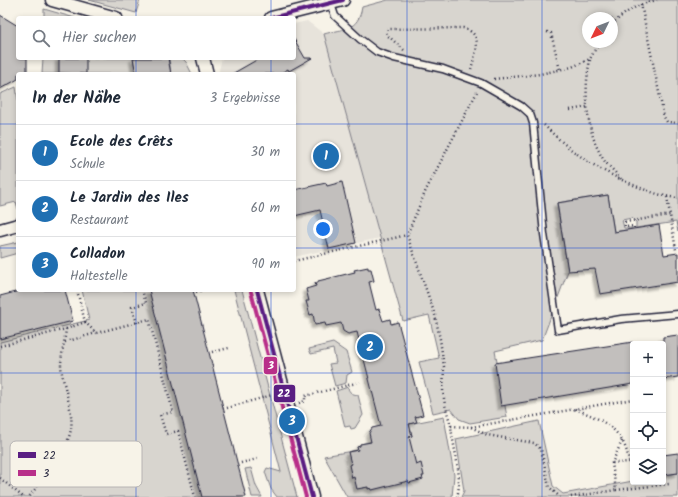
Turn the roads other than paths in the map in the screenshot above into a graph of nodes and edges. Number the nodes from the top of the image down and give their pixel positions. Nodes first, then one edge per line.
1 (52, 0) edge
2 (343, 0) edge
3 (331, 4) junction
4 (109, 16) edge
5 (280, 16) edge
6 (204, 60) edge
7 (206, 72) edge
8 (16, 226) edge
9 (0, 230) edge
10 (259, 292) edge
11 (678, 314) edge
12 (312, 497) edge

1 - 4 street
2 - 3 street
3 - 5 street
3 - 11 lane
6 - 7 street
8 - 9 street
10 - 12 street

